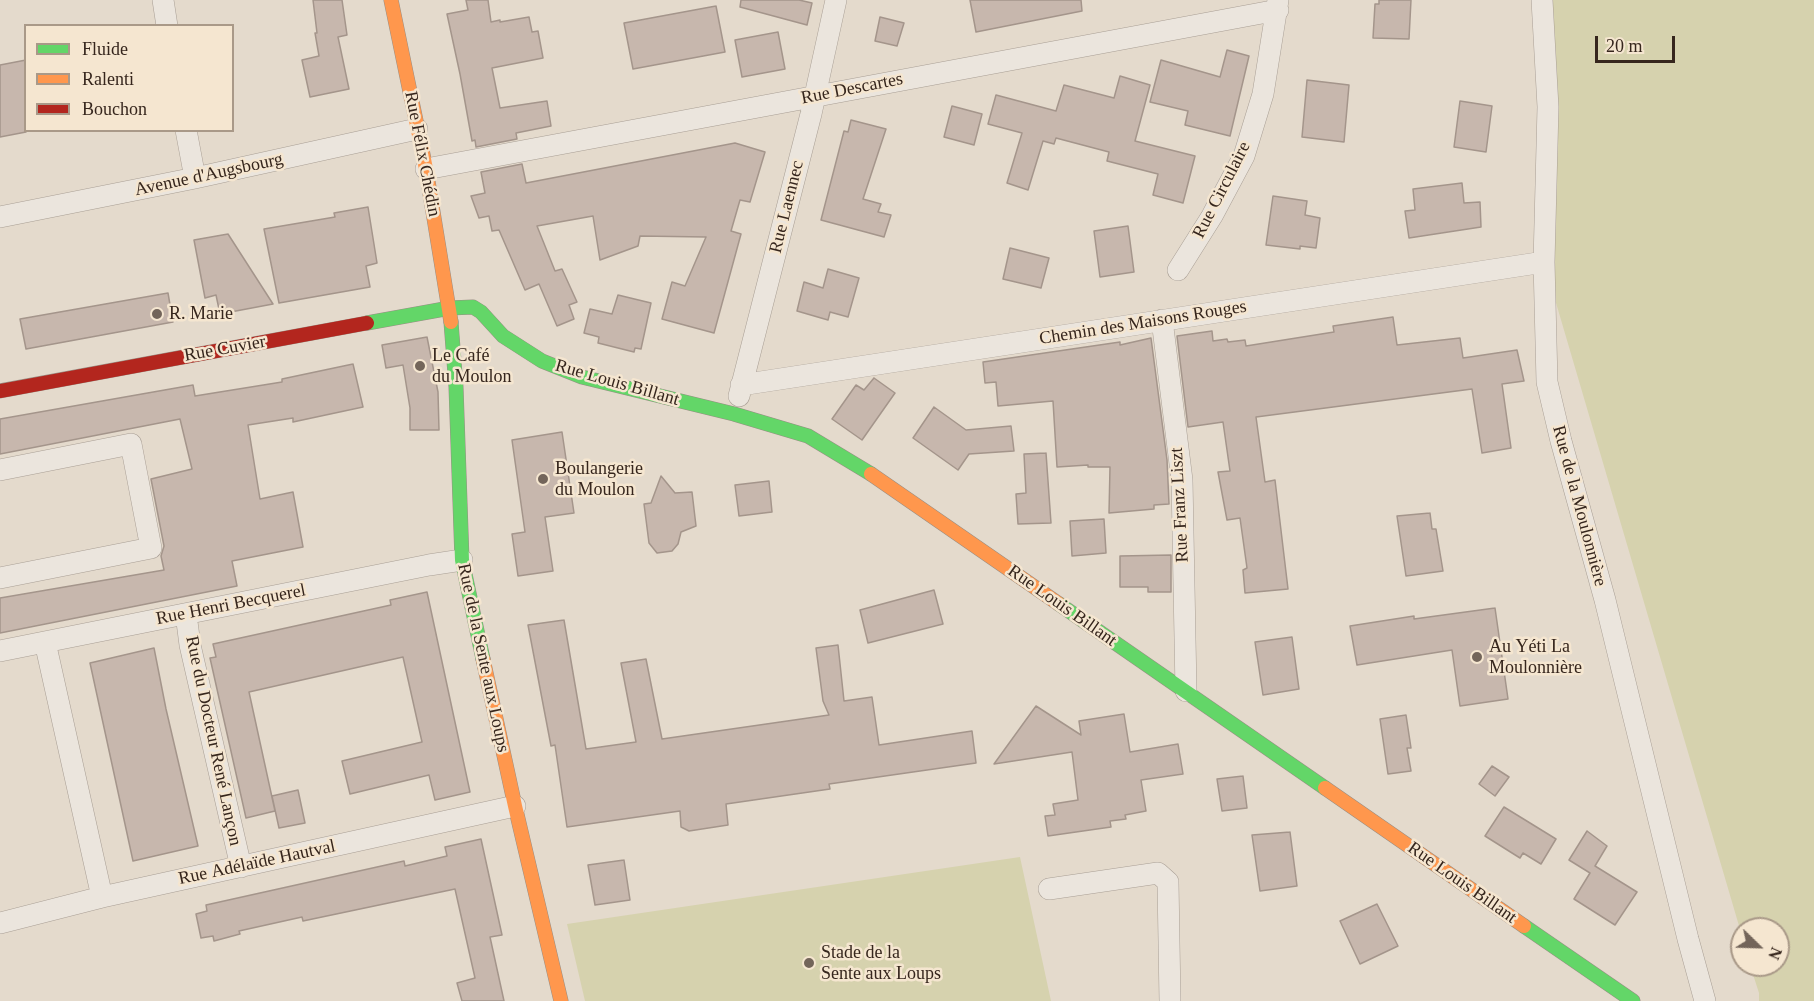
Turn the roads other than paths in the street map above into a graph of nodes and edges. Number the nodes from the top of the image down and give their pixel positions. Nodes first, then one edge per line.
1 (163, 0) edge
2 (391, 0) edge
3 (836, 0) edge
4 (1542, 0) edge
5 (1278, 5) edge
6 (167, 24) edge
7 (815, 96) junction
8 (417, 129) junction
9 (186, 132) edge
10 (426, 169) junction
11 (195, 178) junction
12 (0, 217) edge
13 (1544, 262) junction
14 (1178, 270) dead end
15 (450, 308) junction
16 (1162, 320) junction
17 (741, 385) junction
18 (0, 391) edge
19 (734, 414) junction
20 (0, 470) edge
21 (462, 560) junction
22 (0, 578) edge
23 (186, 614) junction
24 (45, 642) junction
25 (0, 651) edge
26 (1186, 691) junction
27 (515, 806) junction
28 (241, 867) junction
29 (1049, 889) dead end
30 (102, 897) junction
31 (0, 923) edge
32 (561, 1001) edge
33 (1170, 1001) edge
34 (1633, 1001) edge
35 (1705, 1001) edge

1 - 6 street
2 - 8 street, Rue Félix Chédin
3 - 7 street, Rue Laennec
4 - 13 street, Rue de la Moulonnière
5 - 7 street, Rue Descartes
5 - 14 street, Rue Circulaire
7 - 10 street, Rue Descartes
7 - 17 street, Rue Laennec
8 - 10 street, Rue Félix Chédin
8 - 11 street, Avenue d'Augsbourg
9 - 11 street
10 - 15 street, Rue Félix Chédin
11 - 12 street, Avenue d'Augsbourg
13 - 16 street, Chemin des Maisons Rouges
13 - 35 street, Rue de la Moulonnière
15 - 18 street, Rue Cuvier
15 - 19 street, Rue Louis Billant
15 - 21 street, Rue de la Sente aux Loups
16 - 17 street, Chemin des Maisons Rouges
16 - 26 street, Rue Franz Liszt
17 - 19 street, Rue Laennec
19 - 26 street, Rue Louis Billant
20 - 22 street
21 - 23 street, Rue Henri Becquerel
21 - 27 street, Rue de la Sente aux Loups
23 - 24 street, Rue Henri Becquerel
23 - 28 street, Rue du Docteur René Lançon
24 - 25 street, Rue Henri Becquerel
24 - 30 street
26 - 34 street, Rue Louis Billant
27 - 28 street, Rue Adélaïde Hautval
27 - 32 street, Rue de la Sente aux Loups
28 - 30 street, Rue Adélaïde Hautval
29 - 33 street
30 - 31 street, Rue Adélaïde Hautval

